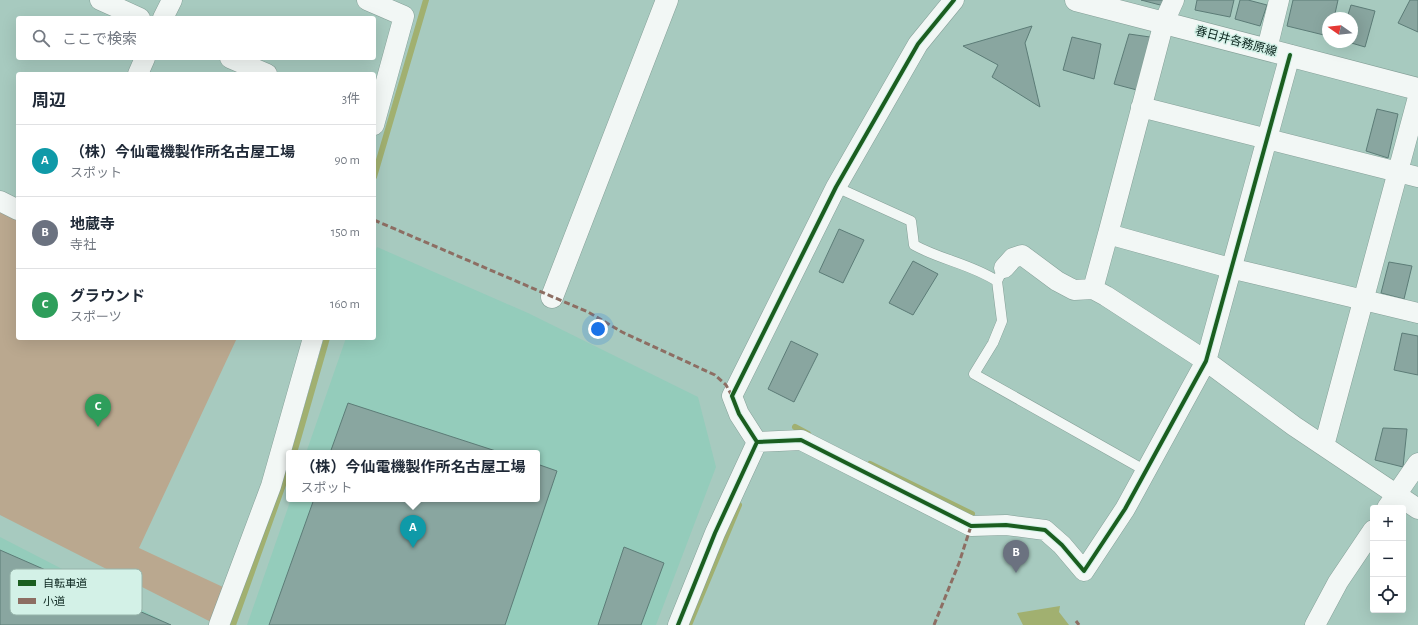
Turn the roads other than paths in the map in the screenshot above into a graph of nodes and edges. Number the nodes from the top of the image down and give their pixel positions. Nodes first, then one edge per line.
1 (100, 0) edge
2 (172, 0) edge
3 (367, 0) edge
4 (667, 0) edge
5 (954, 0) edge
6 (1076, 0) edge
7 (1174, 0) edge
8 (1279, 0) edge
9 (136, 16) edge
10 (163, 16) edge
11 (1164, 22) junction
12 (1267, 49) junction
13 (1290, 55) junction
14 (143, 60) edge
15 (235, 60) edge
16 (139, 72) edge
17 (262, 72) edge
18 (1418, 89) edge
19 (1418, 97) edge
20 (1141, 107) junction
21 (376, 117) edge
22 (1266, 138) junction
23 (1398, 172) junction
24 (1418, 177) edge
25 (836, 187) junction
26 (0, 201) edge
27 (16, 209) edge
28 (1108, 234) junction
29 (1230, 268) junction
30 (1000, 274) junction
31 (1093, 288) junction
32 (552, 297) dead end
33 (1363, 300) junction
34 (1418, 313) edge
35 (309, 340) edge
36 (1206, 361) junction
37 (757, 442) junction
38 (1324, 446) junction
39 (1418, 463) edge
40 (1146, 472) junction
41 (1391, 501) edge
42 (1418, 509) edge
43 (1370, 534) edge
44 (219, 625) edge
45 (678, 625) edge
46 (1315, 625) edge

1 - 9 street
2 - 10 street
3 - 21 street
4 - 32 main road
5 - 25 street
6 - 11 main road, 春日井各務原線
7 - 11 street
8 - 12 street
11 - 12 main road, 春日井各務原線
11 - 20 street
12 - 13 main road, 春日井各務原線
13 - 18 main road, 春日井各務原線
13 - 22 street
14 - 16 street
15 - 17 street
19 - 23 street
20 - 22 street
20 - 28 street
22 - 23 street
22 - 29 street
23 - 24 street
23 - 33 street
25 - 30 lane
25 - 37 street
26 - 27 street
28 - 29 street
28 - 31 street
29 - 33 street
29 - 36 street
30 - 31 street
30 - 40 lane
31 - 36 street
33 - 34 street
33 - 38 street
35 - 44 street
36 - 38 street
36 - 40 street
37 - 40 street
37 - 45 street
38 - 41 street
39 - 41 street
41 - 42 street
43 - 46 street

